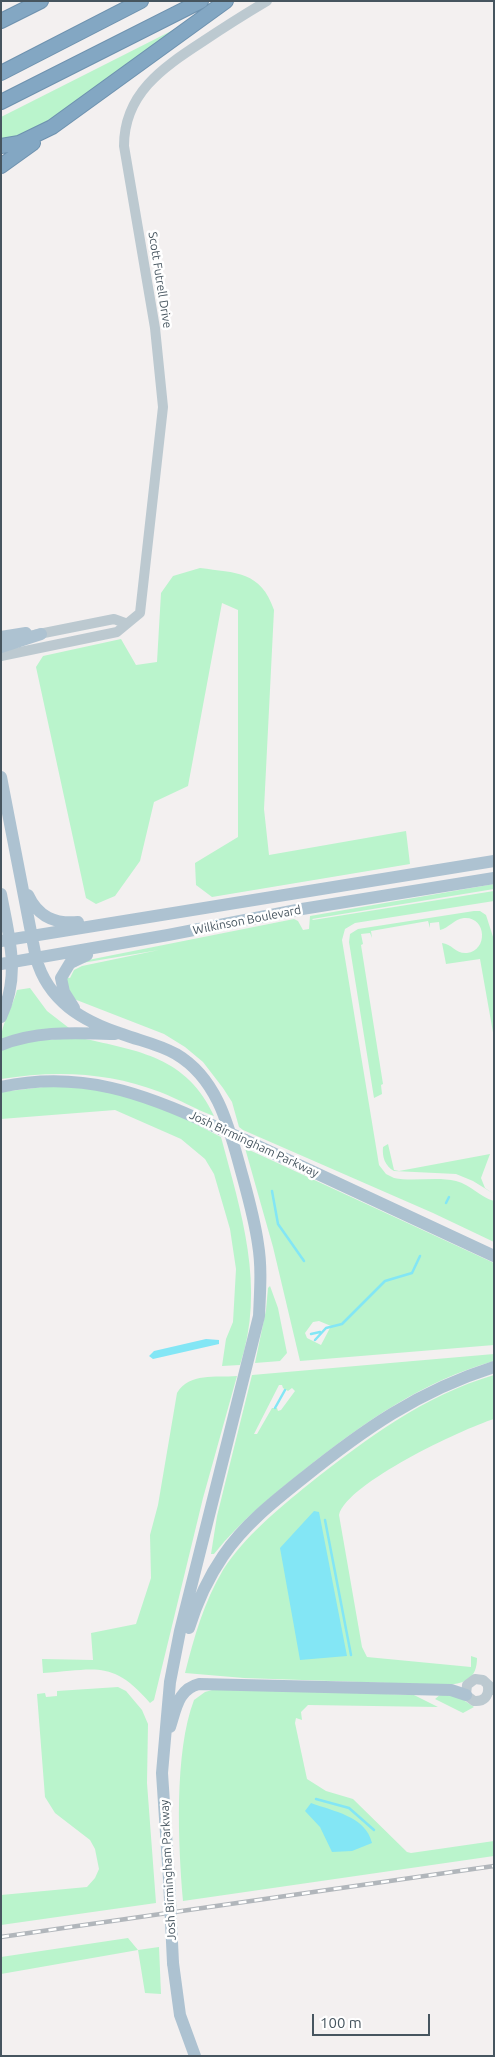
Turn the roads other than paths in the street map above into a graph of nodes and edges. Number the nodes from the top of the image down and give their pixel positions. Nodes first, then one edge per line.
1 (36, 1) edge
2 (41, 1) edge
3 (141, 1) edge
4 (201, 1) edge
5 (226, 1) edge
6 (267, 1) edge
7 (1, 11) edge
8 (1, 21) edge
9 (4, 72) edge
10 (2, 102) edge
11 (64, 119) junction
12 (1, 146) edge
13 (1, 166) edge
14 (125, 623) junction
15 (40, 634) junction
16 (1, 637) edge
17 (1, 642) edge
18 (1, 647) edge
19 (1, 656) edge
20 (1, 777) edge
21 (3, 797) edge
22 (494, 861) edge
23 (20, 873) junction
24 (494, 878) edge
25 (1, 894) edge
26 (112, 923) junction
27 (32, 936) junction
28 (5, 940) edge
29 (117, 944) junction
30 (36, 958) junction
31 (7, 963) edge
32 (1, 995) edge
33 (1, 1016) edge
34 (84, 1019) junction
35 (123, 1035) junction
36 (1, 1045) edge
37 (1, 1087) edge
38 (494, 1254) edge
39 (494, 1366) edge
40 (170, 1682) junction
41 (491, 1691) edge
42 (466, 1695) junction
43 (163, 1746) junction
44 (195, 2056) edge

1 - 7 highway
2 - 8 highway
3 - 9 highway
4 - 10 highway
5 - 11 highway
6 - 14 street, Scott Futrell Drive
11 - 12 highway
11 - 13 highway
14 - 15 street
14 - 19 street, Scott Futrell Drive
15 - 16 main road
15 - 17 street
15 - 18 main road
20 - 21 main road
21 - 23 main road
22 - 26 main road, Wilkinson Boulevard
23 - 26 main road
23 - 27 main road
24 - 29 main road, Wilkinson Boulevard
25 - 28 main road
26 - 27 main road, Wilkinson Boulevard
27 - 28 main road, Wilkinson Boulevard
27 - 30 main road
28 - 31 main road
29 - 30 main road, Wilkinson Boulevard
29 - 34 main road
30 - 31 main road, Wilkinson Boulevard
30 - 34 main road
31 - 33 main road
32 - 33 main road
34 - 35 main road
35 - 36 main road
35 - 40 main road, Josh Birmingham Parkway
37 - 38 main road, Josh Birmingham Parkway, bridge
39 - 40 main road, Josh Birmingham Parkway
40 - 43 main road, Josh Birmingham Parkway
41 - 42 street
41 - 42 street
42 - 43 main road
43 - 44 main road, Josh Birmingham Parkway, bridge

